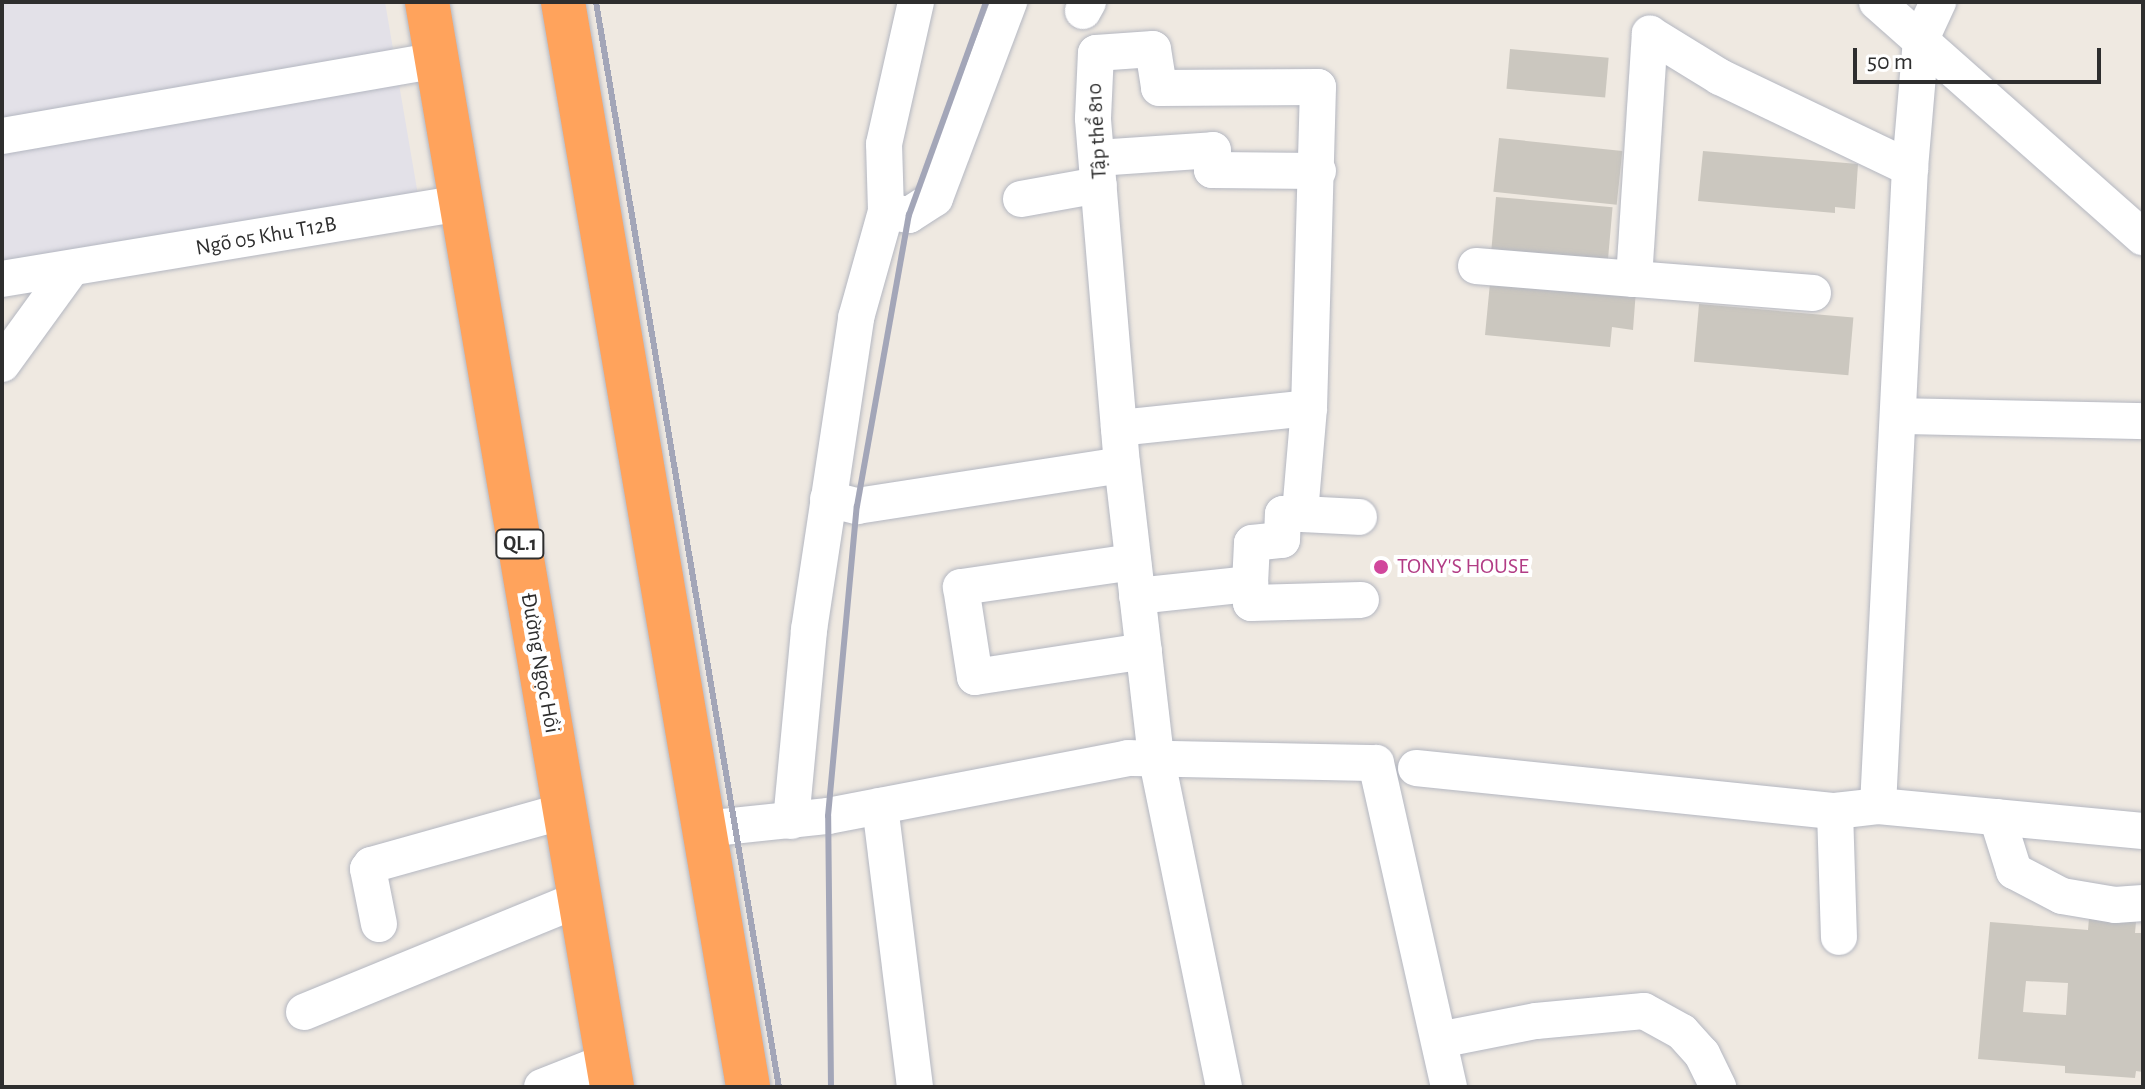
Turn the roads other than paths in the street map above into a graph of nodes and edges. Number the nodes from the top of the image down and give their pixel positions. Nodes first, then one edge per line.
1 (427, 2) edge
2 (563, 2) edge
3 (916, 2) edge
4 (1009, 2) edge
5 (1877, 2) edge
6 (1938, 2) edge
7 (1921, 39) junction
8 (437, 60) junction
9 (2, 136) edge
10 (1910, 168) junction
11 (1098, 171) junction
12 (1318, 171) junction
13 (1021, 199) dead end
14 (462, 203) junction
15 (886, 211) junction
16 (2143, 237) edge
17 (1476, 266) dead end
18 (71, 269) junction
19 (2, 279) edge
20 (1634, 279) junction
21 (1813, 293) dead end
22 (2, 364) edge
23 (1309, 408) junction
24 (1899, 416) junction
25 (2143, 421) edge
26 (1119, 428) junction
27 (1122, 465) junction
28 (828, 499) junction
29 (1300, 514) junction
30 (1359, 517) dead end
31 (1135, 579) junction
32 (1250, 584) junction
33 (1361, 600) dead end
34 (1144, 651) junction
35 (1156, 757) junction
36 (1416, 768) dead end
37 (880, 806) junction
38 (1878, 806) junction
39 (565, 811) junction
40 (1835, 811) junction
41 (1997, 817) junction
42 (791, 821) junction
43 (704, 829) junction
44 (2143, 831) edge
45 (580, 899) junction
46 (2143, 903) edge
47 (379, 924) dead end
48 (1839, 937) dead end
49 (304, 1012) dead end
50 (1439, 1040) junction
51 (610, 1074) edge
52 (542, 1087) edge
53 (748, 1087) edge
54 (915, 1087) edge
55 (1224, 1087) edge
56 (1449, 1087) edge
57 (1718, 1087) edge

1 - 8 highway, Đường Ngọc Hồi / QL.1
2 - 43 highway
3 - 15 street
4 - 15 street
5 - 7 street
6 - 7 street
7 - 10 street
7 - 16 street
8 - 9 street
8 - 14 highway, Đường Ngọc Hồi / QL.1
10 - 20 street
10 - 24 street
11 - 12 street
11 - 12 street, Tập thể 810
11 - 13 street
11 - 26 street, Tập thể 810
12 - 23 street, Tập thể 810
14 - 18 street, Ngõ 05 Khu T12B
14 - 39 highway, Đường Ngọc Hồi / QL.1
15 - 28 street
17 - 20 street
18 - 19 street, Ngõ 05 Khu T12B
18 - 22 street
20 - 21 street
23 - 26 street
23 - 29 street, Tập thể 810
24 - 25 street
24 - 38 street
26 - 27 street, Tập thể 810
27 - 28 street
27 - 31 street, Tập thể 810
28 - 42 street
29 - 30 street
29 - 32 street
31 - 32 street
31 - 34 street, Tập thể 810
31 - 34 street
32 - 33 street
34 - 35 street, Tập thể 810
35 - 37 street
35 - 50 street
35 - 55 street, Tập thể 810
36 - 40 street
37 - 42 street
37 - 54 street
38 - 40 street
38 - 41 street
39 - 45 highway, Đường Ngọc Hồi / QL.1
39 - 47 street
40 - 48 street
41 - 44 street
41 - 46 street
42 - 43 street
43 - 53 highway
45 - 49 street
45 - 51 highway, Đường Ngọc Hồi / QL.1
50 - 56 street
50 - 57 street
51 - 52 street

